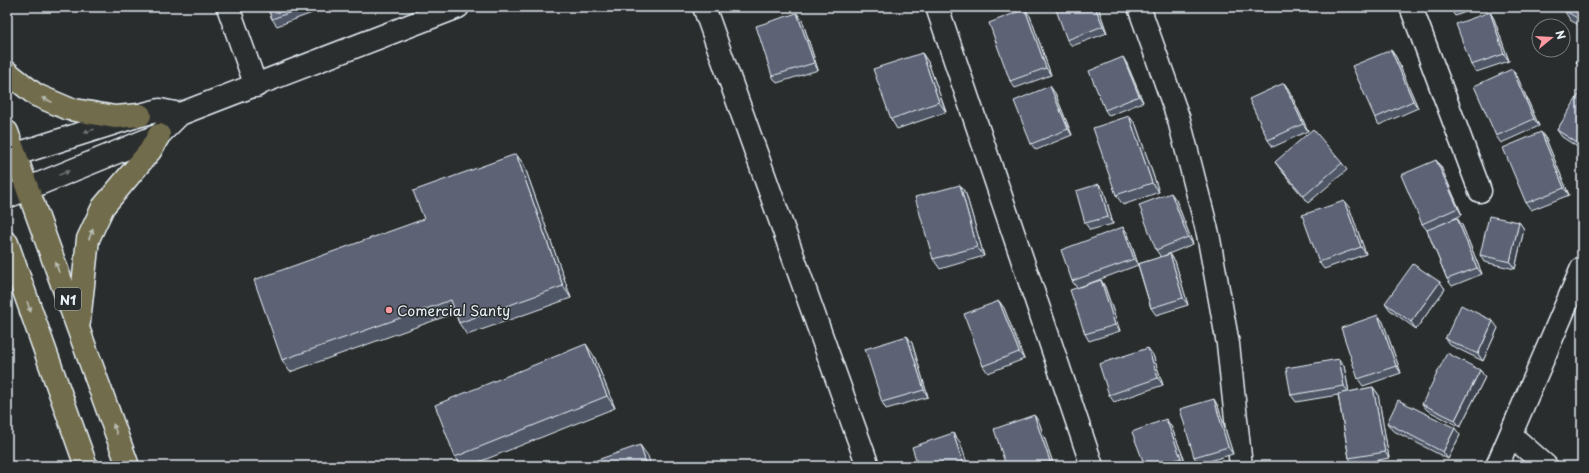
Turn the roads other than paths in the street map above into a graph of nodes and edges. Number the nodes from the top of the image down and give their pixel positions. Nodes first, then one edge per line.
1 (228, 7) edge
2 (458, 7) edge
3 (704, 7) edge
4 (937, 7) edge
5 (1139, 7) edge
6 (1411, 7) edge
7 (7, 72) edge
8 (256, 86) junction
9 (180, 114) junction
10 (140, 115) junction
11 (7, 132) edge
12 (159, 135) junction
13 (11, 156) edge
14 (28, 187) junction
15 (1480, 191) dead end
16 (7, 197) edge
17 (7, 243) edge
18 (1582, 268) edge
19 (14, 280) edge
20 (79, 328) junction
21 (1511, 435) junction
22 (86, 466) edge
23 (128, 466) edge
24 (868, 466) edge
25 (1092, 466) edge
26 (1241, 466) edge
27 (1497, 466) edge
28 (1546, 466) edge

1 - 8 street
2 - 8 street
3 - 24 street
4 - 25 street
5 - 26 street
6 - 15 street
10 -> 7 main road
8 - 9 street
9 - 10 street
9 - 12 street
10 -> 13 street
11 - 13 main road, N1
14 -> 12 street
20 -> 12 main road
13 - 14 main road, N1
14 - 16 street
20 -> 14 main road, N1
17 - 19 main road
18 - 21 street
19 -> 22 main road
23 -> 20 main road, N1
21 - 27 street
21 - 28 street

